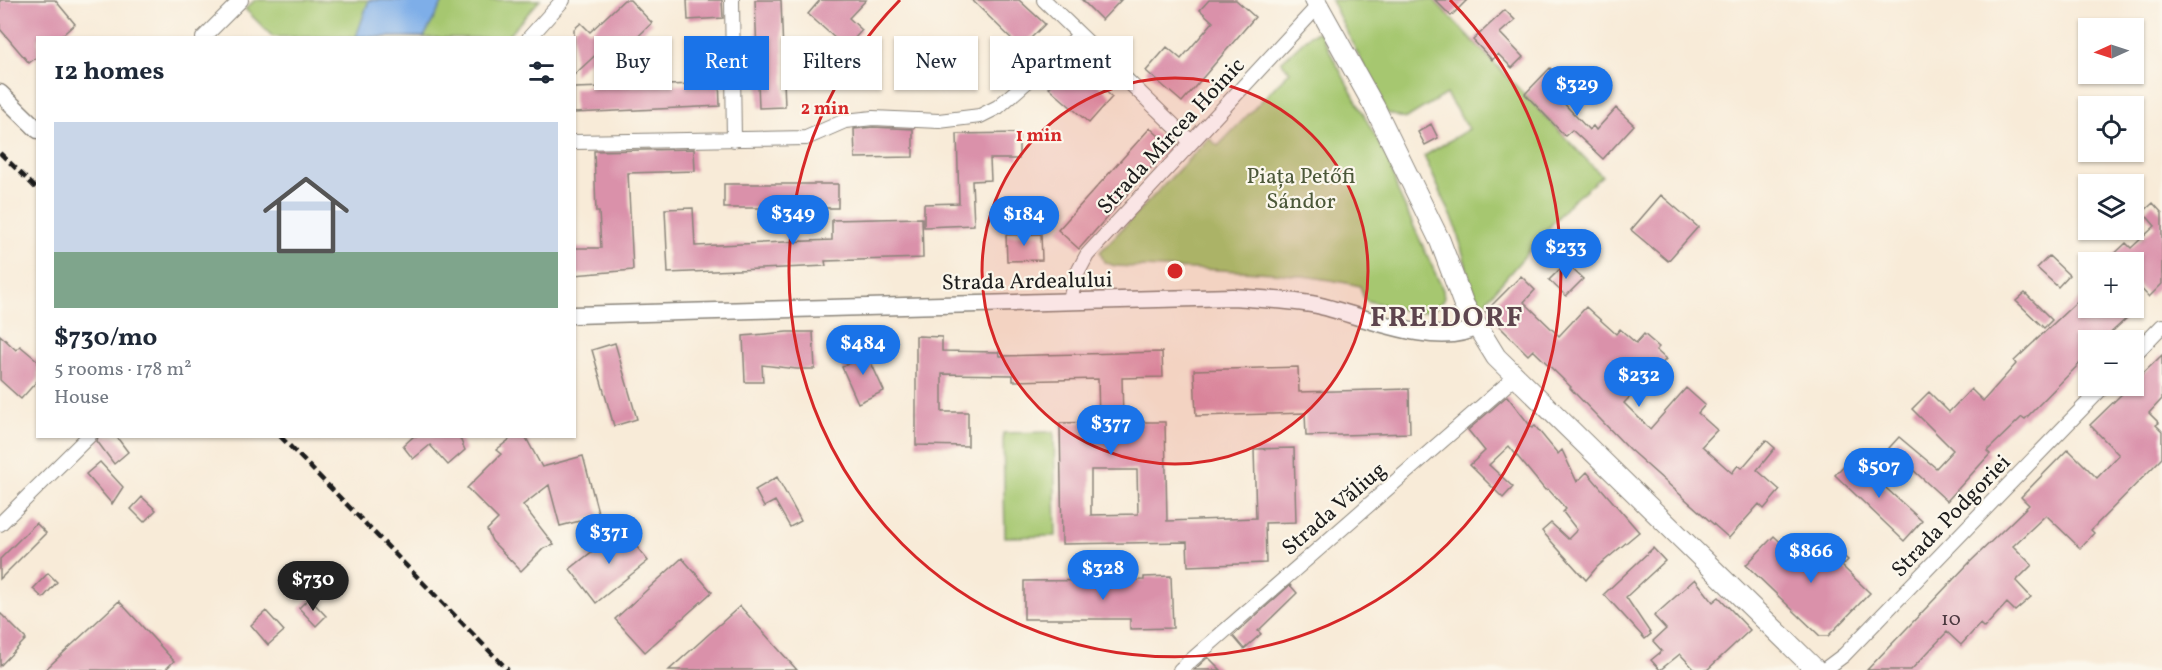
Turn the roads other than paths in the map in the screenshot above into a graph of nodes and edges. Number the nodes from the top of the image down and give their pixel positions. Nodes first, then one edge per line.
1 (241, 0) edge
2 (563, 0) edge
3 (732, 0) edge
4 (1044, 0) edge
5 (1317, 3) edge
6 (1080, 35) junction
7 (205, 36) edge
8 (530, 36) edge
9 (0, 93) edge
10 (36, 128) edge
11 (734, 140) junction
12 (576, 142) edge
13 (1191, 142) junction
14 (1069, 302) junction
15 (576, 315) edge
16 (2162, 326) edge
17 (1475, 327) junction
18 (2144, 345) edge
19 (1514, 378) junction
20 (2094, 396) edge
21 (87, 438) edge
22 (0, 524) edge
23 (1180, 670) edge
24 (1816, 670) edge
25 (1824, 670) edge

1 - 7 street
2 - 8 street
3 - 11 street
4 - 6 street
5 - 13 street, Strada Mircea Hoinic
5 - 17 main road
6 - 11 street
6 - 13 street
9 - 10 street
11 - 12 street
13 - 14 street, Strada Mircea Hoinic
14 - 15 street, Strada Ardealului
14 - 17 street, Strada Ardealului
16 - 18 street
17 - 19 main road
19 - 23 street, Strada Văliug
19 - 24 main road
20 - 25 street, Strada Podgoriei
21 - 22 street

